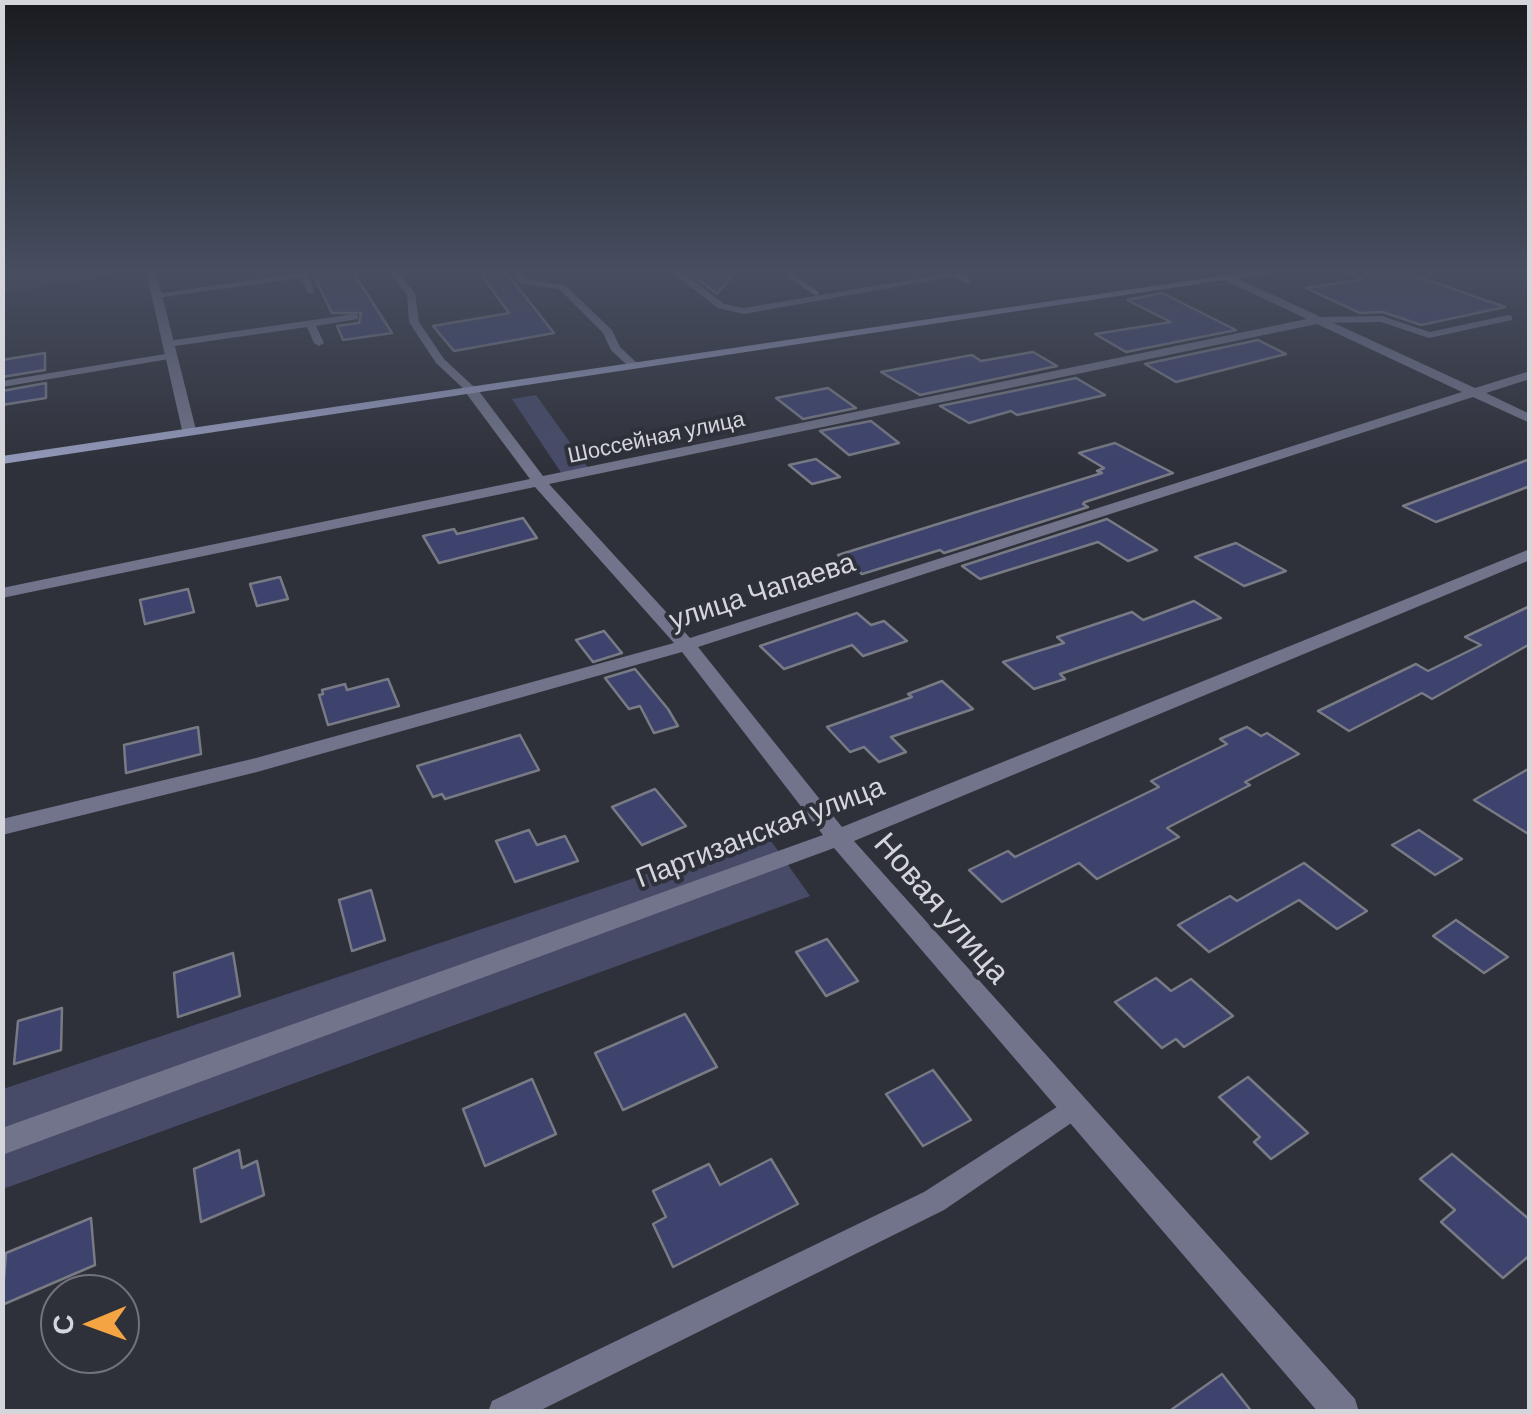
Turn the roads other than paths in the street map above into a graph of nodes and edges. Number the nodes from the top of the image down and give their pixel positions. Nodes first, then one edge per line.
1 (167, 337) edge
2 (237, 337) edge
3 (316, 337) edge
4 (424, 337) edge
5 (610, 337) edge
6 (825, 337) edge
7 (1238, 337) edge
8 (1355, 337) edge
9 (319, 343) dead end
10 (170, 350) junction
11 (632, 365) junction
12 (1530, 375) edge
13 (2, 384) edge
14 (470, 388) junction
15 (1474, 393) junction
16 (1530, 419) edge
17 (189, 430) junction
18 (2, 460) edge
19 (540, 484) junction
20 (1530, 554) edge
21 (2, 592) edge
22 (686, 645) junction
23 (2, 827) edge
24 (838, 838) junction
25 (1074, 1107) junction
26 (2, 1142) edge
27 (503, 1412) edge
28 (1342, 1412) edge

1 - 10 street
2 - 10 lane
3 - 9 lane
4 - 14 lane
5 - 11 lane
6 - 11 main road
7 - 19 street, Шоссейная улица
8 - 15 street
10 - 13 lane
10 - 17 street
11 - 14 main road
12 - 15 street, улица Чапаева
14 - 17 main road
14 - 19 street, Новая улица
15 - 16 street
15 - 22 street, улица Чапаева
17 - 18 main road
19 - 21 street, Шоссейная улица
19 - 22 street, Новая улица
20 - 24 street, Партизанская улица
22 - 23 street, улица Чапаева
22 - 24 street, Новая улица
24 - 25 street, Новая улица
24 - 26 street, Партизанская улица
25 - 27 lane
25 - 28 street, Новая улица

